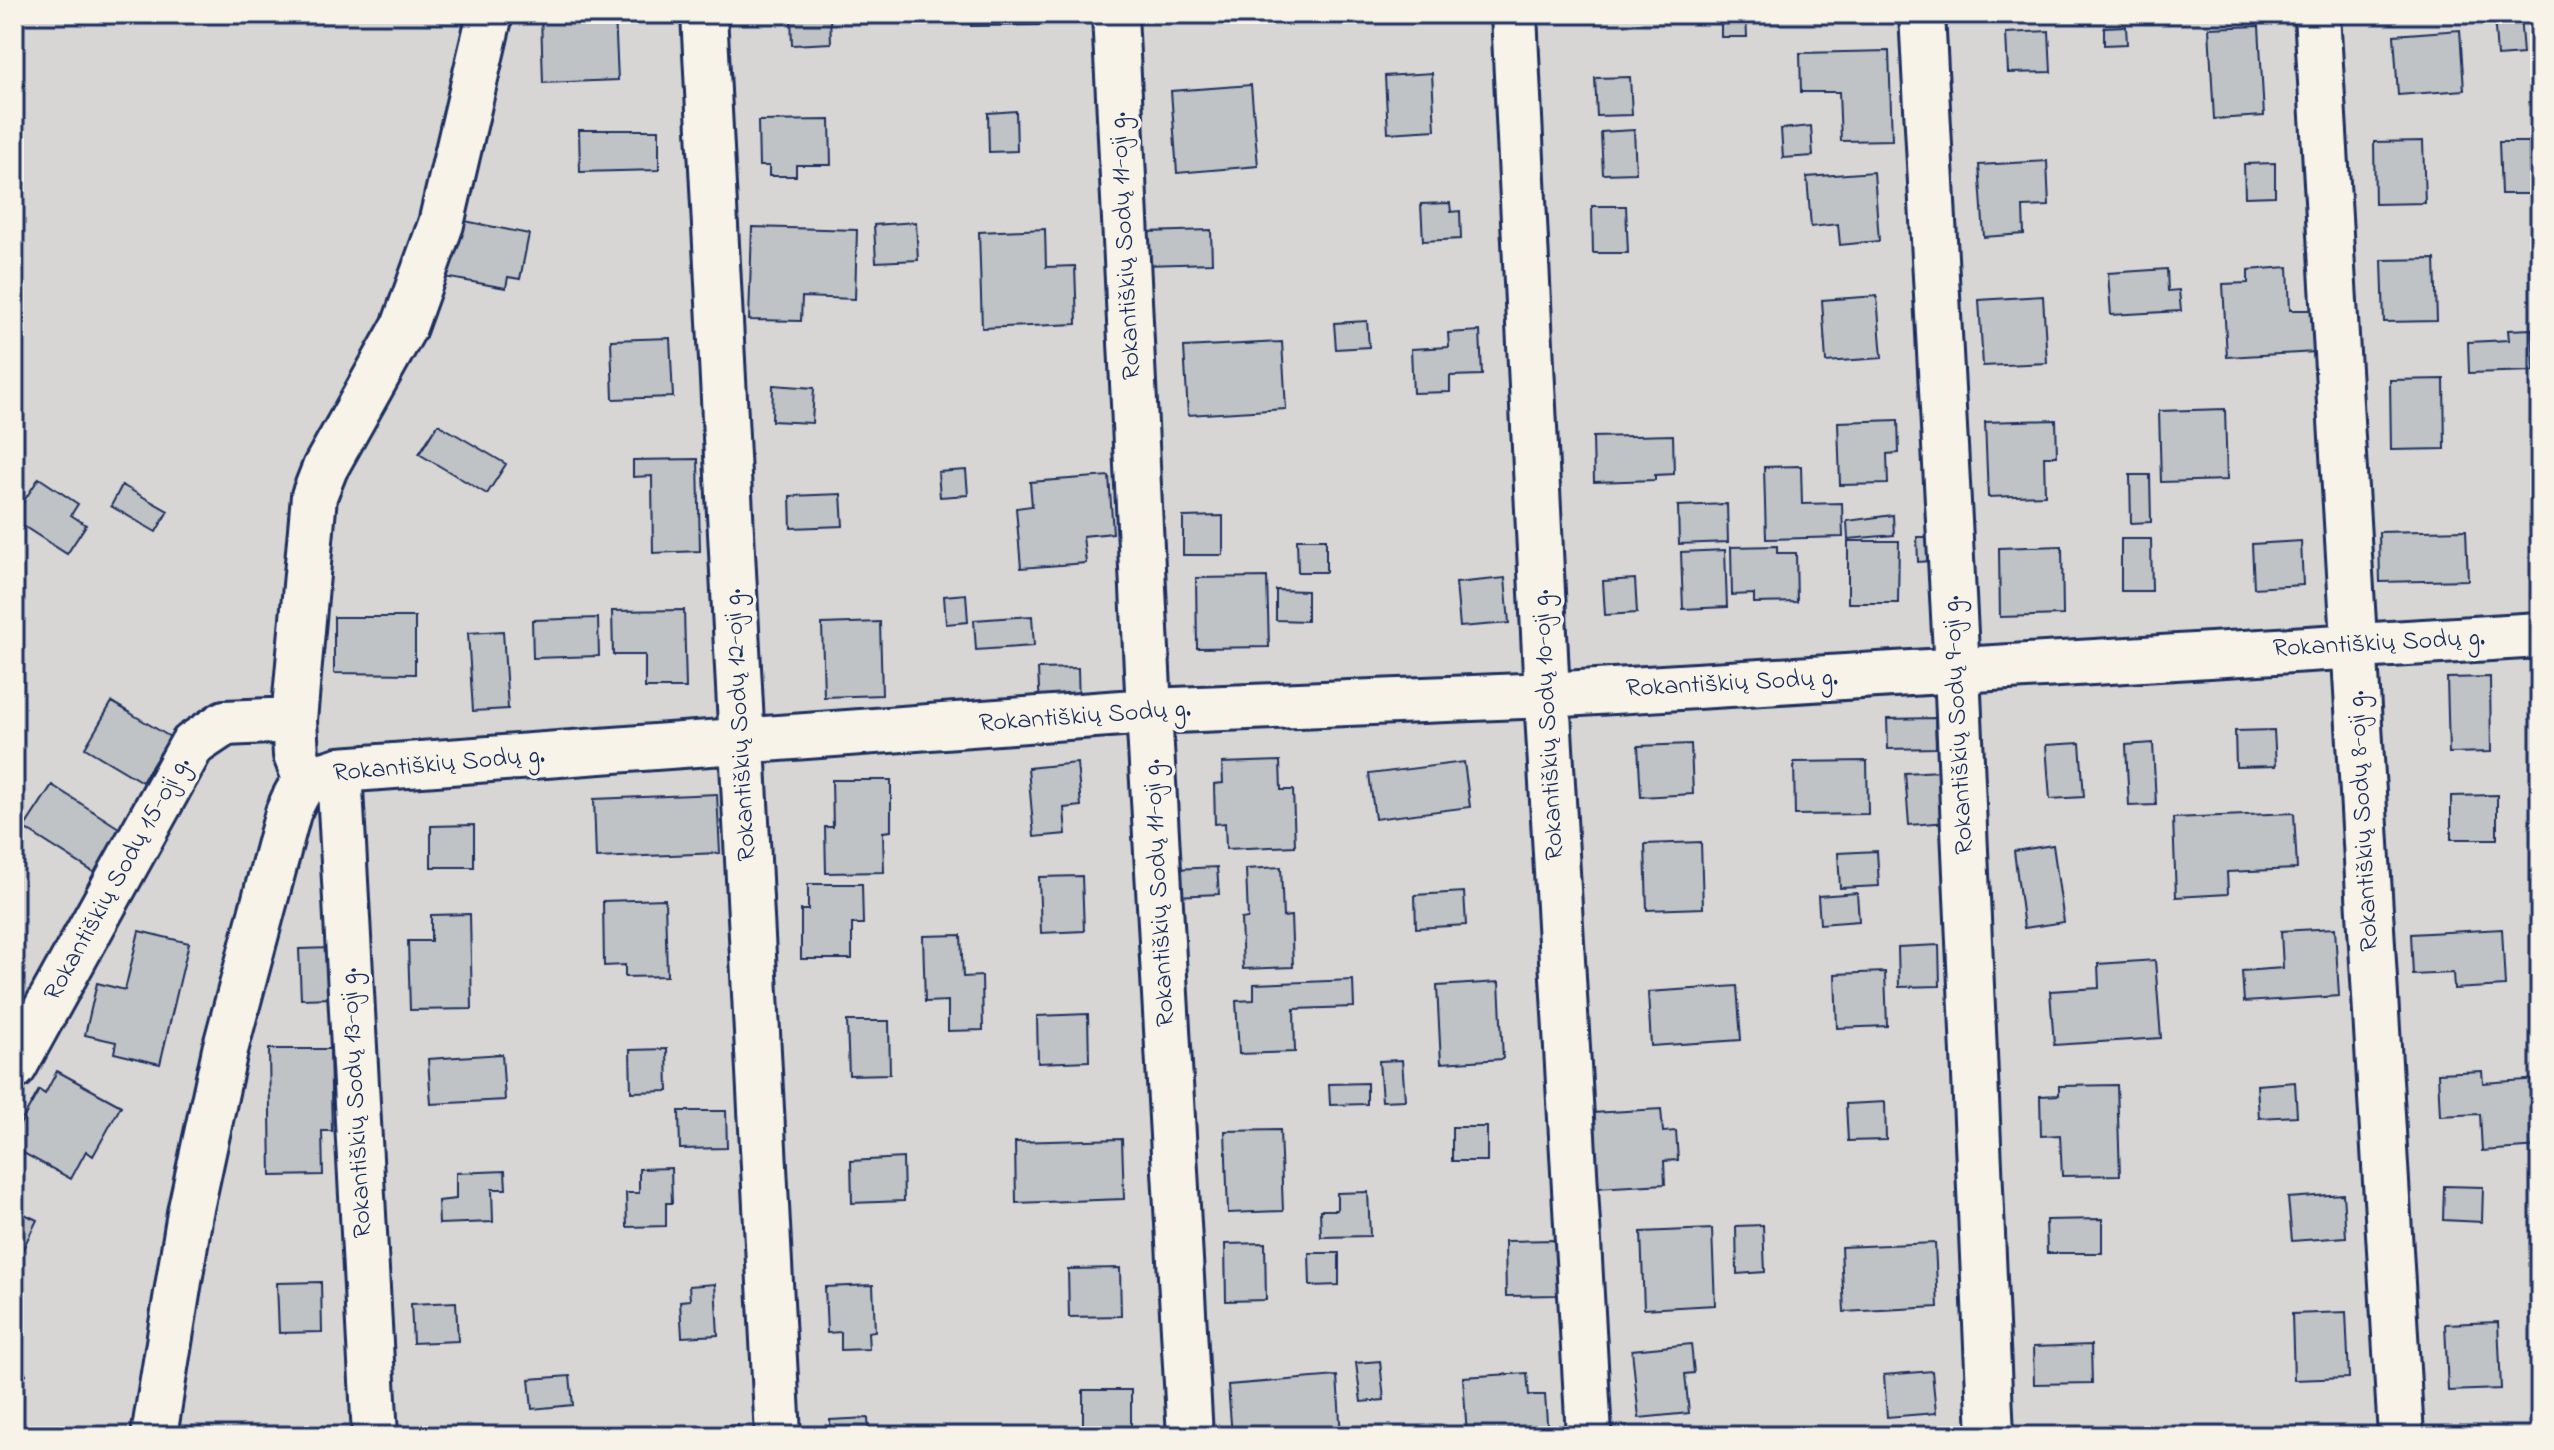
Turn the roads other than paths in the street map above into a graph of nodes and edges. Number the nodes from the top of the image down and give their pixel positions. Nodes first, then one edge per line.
1 (490, 14) edge
2 (704, 14) edge
3 (1115, 14) edge
4 (1514, 14) edge
5 (1922, 14) edge
6 (2317, 14) edge
7 (2540, 635) edge
8 (2353, 645) junction
9 (1957, 671) junction
10 (1547, 695) junction
11 (1149, 711) junction
12 (294, 720) junction
13 (742, 742) junction
14 (323, 775) junction
15 (14, 1067) edge
16 (154, 1436) edge
17 (375, 1436) edge
18 (778, 1436) edge
19 (1190, 1436) edge
20 (1589, 1436) edge
21 (1991, 1436) edge
22 (2401, 1436) edge

1 - 12 street, Rokantiškių Sodų 13-oji g.
2 - 13 street, Rokantiškių Sodų 12-oji g.
3 - 11 street, Rokantiškių Sodų 11-oji g.
4 - 10 street, Rokantiškių Sodų 10-oji g.
5 - 9 street, Rokantiškių Sodų 9-oji g.
6 - 8 street, Rokantiškių Sodų 8-oji g.
7 - 8 street, Rokantiškių Sodų g.
8 - 9 street, Rokantiškių Sodų g.
8 - 22 street, Rokantiškių Sodų 8-oji g.
9 - 10 street, Rokantiškių Sodų g.
9 - 21 street, Rokantiškių Sodų 9-oji g.
10 - 11 street, Rokantiškių Sodų g.
10 - 20 street, Rokantiškių Sodų 10-oji g.
11 - 13 street, Rokantiškių Sodų g.
11 - 19 street, Rokantiškių Sodų 11-oji g.
12 - 14 street, Rokantiškių Sodų 13-oji g.
12 - 15 street, Rokantiškių Sodų 15-oji g.
13 - 14 street, Rokantiškių Sodų g.
13 - 18 street, Rokantiškių Sodų 12-oji g.
14 - 16 street, Rokantiškių Sodų g.
14 - 17 street, Rokantiškių Sodų 13-oji g.

